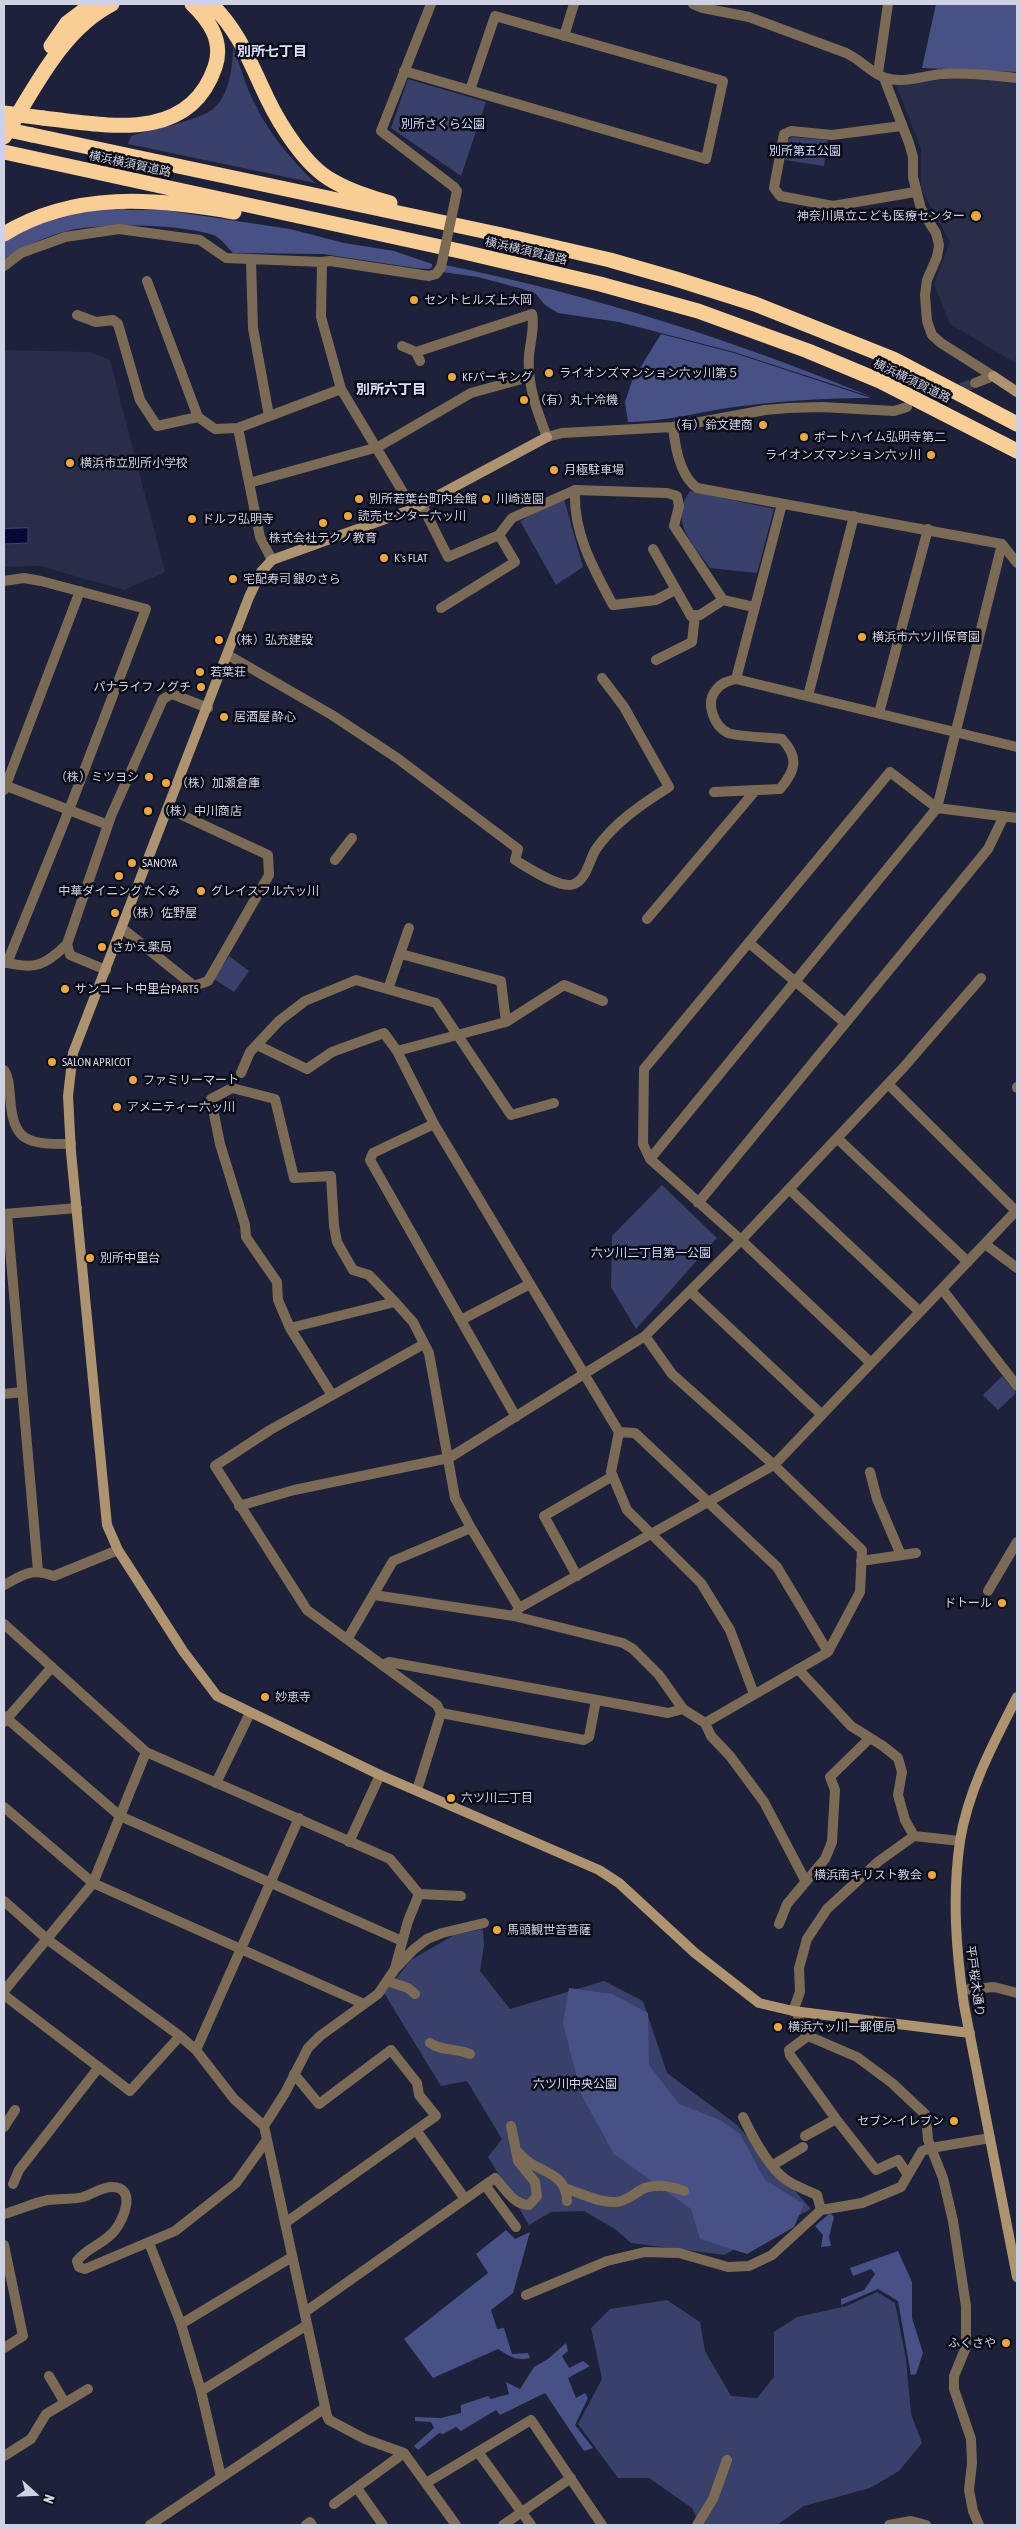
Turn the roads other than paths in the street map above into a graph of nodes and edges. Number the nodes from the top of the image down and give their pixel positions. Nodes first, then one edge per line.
1 (92, 4) edge
2 (112, 4) edge
3 (192, 4) edge
4 (211, 4) edge
5 (431, 4) edge
6 (574, 4) edge
7 (693, 4) edge
8 (888, 4) edge
9 (564, 36) junction
10 (404, 71) junction
11 (881, 76) junction
12 (1017, 78) edge
13 (470, 90) junction
14 (4, 113) edge
15 (4, 118) edge
16 (901, 126) junction
17 (4, 129) edge
18 (4, 136) edge
19 (11, 154) edge
20 (915, 192) junction
21 (4, 234) edge
22 (502, 235) junction
23 (464, 252) junction
24 (251, 261) junction
25 (326, 262) junction
26 (4, 266) edge
27 (147, 281) dead end
28 (77, 315) dead end
29 (402, 346) dead end
30 (529, 376) junction
31 (993, 376) junction
32 (975, 383) tunnel mouth
33 (342, 388) junction
34 (1017, 392) edge
35 (906, 407) tunnel mouth
36 (269, 416) junction
37 (198, 417) junction
38 (1017, 424) edge
39 (673, 427) junction
40 (238, 428) junction
41 (547, 437) junction
42 (378, 447) junction
43 (1017, 452) edge
44 (249, 483) junction
45 (689, 483) junction
46 (575, 490) junction
47 (677, 496) junction
48 (782, 504) junction
49 (418, 507) junction
50 (854, 516) junction
51 (928, 529) junction
52 (499, 535) junction
53 (1002, 544) junction
54 (653, 549) dead end
55 (272, 560) junction
56 (1017, 563) edge
57 (6, 580) edge
58 (675, 590) junction
59 (4, 591) edge
60 (80, 591) junction
61 (723, 600) junction
62 (754, 607) junction
63 (440, 608) dead end
64 (695, 616) junction
65 (228, 655) junction
66 (656, 660) dead end
67 (602, 678) dead end
68 (736, 679) junction
69 (808, 696) junction
70 (208, 708) junction
71 (879, 713) junction
72 (956, 732) junction
73 (1017, 747) edge
74 (4, 787) edge
75 (755, 791) junction
76 (714, 792) dead end
77 (938, 808) junction
78 (169, 809) junction
79 (69, 810) junction
80 (1004, 816) junction
81 (1017, 818) edge
82 (108, 825) junction
83 (352, 838) dead end
84 (335, 860) dead end
85 (647, 919) dead end
86 (409, 928) dead end
87 (123, 929) junction
88 (749, 943) junction
89 (67, 944) junction
90 (401, 954) junction
91 (5, 962) edge
92 (106, 970) junction
93 (981, 978) dead end
94 (795, 981) junction
95 (388, 989) junction
96 (603, 1001) dead end
97 (506, 1022) junction
98 (845, 1023) junction
99 (456, 1034) junction
100 (256, 1044) junction
101 (397, 1051) junction
102 (4, 1070) edge
103 (242, 1074) dead end
104 (888, 1084) junction
105 (554, 1103) dead end
106 (434, 1124) junction
107 (837, 1138) junction
108 (71, 1144) junction
109 (650, 1159) junction
110 (789, 1189) junction
111 (698, 1202) junction
112 (78, 1208) junction
113 (5, 1214) edge
114 (741, 1240) junction
115 (985, 1244) junction
116 (968, 1262) junction
117 (1017, 1268) edge
118 (530, 1284) junction
119 (942, 1289) junction
120 (690, 1291) junction
121 (395, 1302) junction
122 (920, 1312) junction
123 (461, 1320) junction
124 (290, 1328) junction
125 (646, 1336) junction
126 (424, 1344) junction
127 (871, 1363) junction
128 (584, 1375) junction
129 (1017, 1386) edge
130 (22, 1392) junction
131 (4, 1394) edge
132 (332, 1395) junction
133 (822, 1415) junction
134 (516, 1417) junction
135 (619, 1432) junction
136 (449, 1458) junction
137 (774, 1465) junction
138 (870, 1472) dead end
139 (613, 1476) junction
140 (707, 1502) junction
141 (239, 1506) junction
142 (470, 1528) junction
143 (650, 1534) junction
144 (1017, 1542) edge
145 (118, 1550) junction
146 (916, 1553) dead end
147 (901, 1555) junction
148 (861, 1561) junction
149 (38, 1571) junction
150 (576, 1576) junction
151 (4, 1585) edge
152 (988, 1591) dead end
153 (374, 1595) junction
154 (516, 1612) junction
155 (4, 1624) edge
156 (348, 1638) junction
157 (828, 1652) junction
158 (382, 1664) junction
159 (52, 1667) junction
160 (798, 1669) junction
161 (754, 1694) junction
162 (1017, 1697) edge
163 (596, 1700) junction
164 (683, 1709) junction
165 (441, 1712) junction
166 (250, 1713) junction
167 (5, 1719) edge
168 (705, 1723) junction
169 (870, 1738) junction
170 (146, 1752) junction
171 (380, 1775) junction
172 (216, 1783) junction
173 (417, 1790) junction
174 (4, 1807) edge
175 (120, 1816) junction
176 (299, 1818) junction
177 (914, 1836) junction
178 (960, 1841) junction
179 (349, 1842) junction
180 (805, 1880) junction
181 (93, 1883) junction
182 (270, 1883) junction
183 (419, 1894) junction
184 (462, 1896) dead end
185 (4, 1901) edge
186 (484, 1923) dead end
187 (779, 1924) dead end
188 (48, 1940) junction
189 (402, 1941) junction
190 (241, 1949) junction
191 (395, 1969) junction
192 (387, 1980) junction
193 (962, 1990) junction
194 (4, 1991) edge
195 (1017, 1993) edge
196 (416, 1994) dead end
197 (4, 1995) edge
198 (364, 2004) junction
199 (795, 2011) junction
200 (970, 2033) junction
201 (180, 2036) junction
202 (808, 2036) junction
203 (430, 2043) dead end
204 (196, 2050) junction
205 (470, 2054) dead end
206 (99, 2067) junction
207 (294, 2074) junction
208 (15, 2110) dead end
209 (743, 2118) dead end
210 (836, 2119) junction
211 (264, 2126) junction
212 (511, 2126) dead end
213 (4, 2127) edge
214 (416, 2130) junction
215 (805, 2136) dead end
216 (990, 2138) junction
217 (266, 2141) junction
218 (803, 2147) dead end
219 (931, 2148) junction
220 (516, 2149) junction
221 (773, 2165) junction
222 (908, 2175) junction
223 (13, 2184) dead end
224 (485, 2185) junction
225 (567, 2189) junction
226 (684, 2191) dead end
227 (465, 2199) junction
228 (567, 2201) dead end
229 (821, 2210) junction
230 (4, 2214) edge
231 (285, 2223) junction
232 (516, 2227) dead end
233 (149, 2244) junction
234 (4, 2245) edge
235 (292, 2257) junction
236 (7, 2277) edge
237 (1017, 2277) edge
238 (526, 2295) dead end
239 (304, 2312) junction
240 (181, 2324) junction
241 (307, 2325) junction
242 (4, 2348) edge
243 (49, 2376) dead end
244 (88, 2389) dead end
245 (201, 2390) junction
246 (65, 2403) junction
247 (325, 2408) junction
248 (404, 2452) junction
249 (478, 2452) junction
250 (4, 2456) edge
251 (727, 2460) dead end
252 (221, 2477) junction
253 (571, 2478) junction
254 (426, 2483) junction
255 (357, 2488) junction
256 (334, 2504) dead end
257 (521, 2512) junction
258 (150, 2525) edge
259 (306, 2525) edge
260 (312, 2525) edge
261 (383, 2525) edge
262 (456, 2525) edge
263 (503, 2525) edge
264 (531, 2525) edge
265 (602, 2525) edge
266 (697, 2525) edge
267 (889, 2525) edge
268 (926, 2525) edge
269 (979, 2525) edge

1 - 15 highway
2 - 18 highway
3 - 14 highway, bridge
4 - 22 highway
5 - 10 street
6 - 9 street
7 - 11 street
8 - 11 street
9 - 13 street
9 - 13 street
10 - 13 street
10 - 25 street, bridge
11 - 12 street
11 - 16 street
16 - 20 street
16 - 20 street
17 - 22 highway, 横浜横須賀道路, bridge
19 - 23 highway, 横浜横須賀道路
20 - 31 street
21 - 23 highway
22 - 38 highway, 横浜横須賀道路
23 - 43 highway, 横浜横須賀道路
24 - 25 street
24 - 26 street
24 - 36 street
25 - 33 street
27 - 37 street
28 - 37 street
29 - 30 street
30 - 41 street
30 - 42 street
31 - 32 street
31 - 34 street
33 - 36 street
33 - 42 street
35 - 39 street
36 - 40 street
37 - 40 street
39 - 41 street
39 - 45 street
40 - 44 street
41 - 49 street
42 - 44 street
42 - 49 street
44 - 55 street
45 - 47 street
45 - 48 street
46 - 47 street
46 - 52 street
46 - 58 street
47 - 61 street
48 - 50 street
48 - 62 street
49 - 52 street
49 - 55 street
50 - 51 street
50 - 69 street
51 - 53 street
51 - 71 street
52 - 63 street
53 - 56 street
53 - 72 street
54 - 58 street
55 - 65 street
57 - 59 street
57 - 60 street
58 - 64 street
60 - 74 street
60 - 79 street
61 - 62 street
61 - 64 street
62 - 68 street
64 - 66 street
65 - 67 street
65 - 70 street
68 - 69 street
68 - 75 street
69 - 71 street
70 - 78 street
70 - 82 street
71 - 72 street
72 - 73 street
72 - 77 street
74 - 79 street
75 - 76 street
75 - 85 street
77 - 80 street
77 - 88 street
77 - 94 street
78 - 87 street
78 - 87 street
79 - 82 street
79 - 91 street
80 - 81 street
80 - 98 street
82 - 89 street
83 - 84 street
86 - 90 street
87 - 92 street
88 - 94 street
88 - 109 street
89 - 91 street
89 - 92 street
90 - 95 street
90 - 97 street
92 - 108 street
93 - 104 street
94 - 98 street
94 - 109 street
95 - 99 street
95 - 100 street
96 - 97 street
97 - 99 street
98 - 111 street
99 - 101 street
99 - 105 street
100 - 101 street
100 - 103 street
101 - 106 street
102 - 108 street
104 - 107 street
104 - 115 street
106 - 118 street
106 - 123 street
107 - 110 street
107 - 116 street
108 - 112 street
109 - 111 street
110 - 114 street
110 - 122 street
111 - 114 street
112 - 113 street
112 - 145 street
113 - 130 street
114 - 120 street
114 - 127 street
115 - 116 street
115 - 117 street
116 - 119 street
118 - 123 street
118 - 128 street
119 - 122 street
119 - 129 street
120 - 125 street
120 - 133 street
121 - 124 street
121 - 124 street
121 - 126 street
122 - 127 street
123 - 134 street
124 - 132 street
125 - 128 street
125 - 137 street
126 - 132 street
126 - 136 street
127 - 133 street
128 - 134 street
128 - 135 street
130 - 131 street
130 - 149 street
132 - 141 street
133 - 137 street
134 - 136 street
135 - 139 street
135 - 140 street
136 - 141 street
136 - 142 street
137 - 140 street
137 - 148 street
138 - 147 street
139 - 143 street
139 - 150 street
140 - 143 street
140 - 157 street
141 - 156 street
142 - 153 street
142 - 154 street
143 - 150 street
143 - 161 street
144 - 152 street
145 - 149 street
145 - 166 street
146 - 147 street
147 - 148 street
148 - 157 street
149 - 151 street
150 - 154 street
153 - 154 street
153 - 156 street
154 - 164 street
155 - 159 street
156 - 158 street
157 - 160 street
158 - 163 street
158 - 165 street
159 - 167 street
159 - 170 street
160 - 161 street
160 - 169 street
161 - 168 street
162 - 178 street, 平戸桜木通り
163 - 164 street
163 - 165 street
164 - 168 street
165 - 173 street
166 - 171 street
166 - 172 street
167 - 175 street
168 - 180 street
169 - 177 street
169 - 180 street
170 - 172 street
170 - 175 street
171 - 173 street
171 - 179 street
172 - 176 street
173 - 199 street
174 - 181 street
175 - 181 street
175 - 182 street
176 - 179 street
176 - 182 street
177 - 178 street
177 - 199 street
178 - 193 street, 平戸桜木通り
179 - 183 street
180 - 187 street
181 - 188 street
181 - 190 street
182 - 189 street
182 - 190 street
183 - 184 street
183 - 189 street
185 - 188 street
186 - 191 street
188 - 194 street
188 - 201 street
189 - 191 street
190 - 198 street
190 - 204 street
191 - 192 street
192 - 196 street
192 - 198 street
193 - 195 street
193 - 200 street, 平戸桜木通り
197 - 206 street
198 - 207 street
199 - 200 street
199 - 202 street
200 - 216 street, 平戸桜木通り
201 - 204 street
201 - 206 street
202 - 210 street
202 - 219 street
203 - 205 street
204 - 211 street
206 - 223 street
207 - 211 street
207 - 214 street
208 - 213 street
209 - 221 street
210 - 215 street
210 - 222 street
211 - 217 street
212 - 220 street
214 - 227 street
214 - 231 street
216 - 219 street
216 - 237 street, 平戸桜木通り
217 - 231 street
217 - 233 street
218 - 221 street
219 - 222 street
219 - 269 street
220 - 224 street
220 - 225 street
221 - 229 street
222 - 229 street
224 - 227 street
224 - 232 street
225 - 226 street
225 - 228 street
227 - 239 street
229 - 238 street
230 - 233 street
231 - 235 street
233 - 240 street
234 - 236 street
235 - 239 street
235 - 240 street
236 - 242 street
239 - 241 street
240 - 245 street
241 - 245 street
241 - 247 street
243 - 246 street
244 - 246 street
245 - 252 street
246 - 250 street
247 - 248 street
247 - 252 street
248 - 254 street
248 - 255 street
249 - 253 street
249 - 254 street
249 - 257 street
251 - 266 street
252 - 258 street
253 - 257 street
253 - 265 street
254 - 262 street
255 - 256 street
255 - 261 street
257 - 263 street
257 - 264 street
259 - 260 street
267 - 268 street

